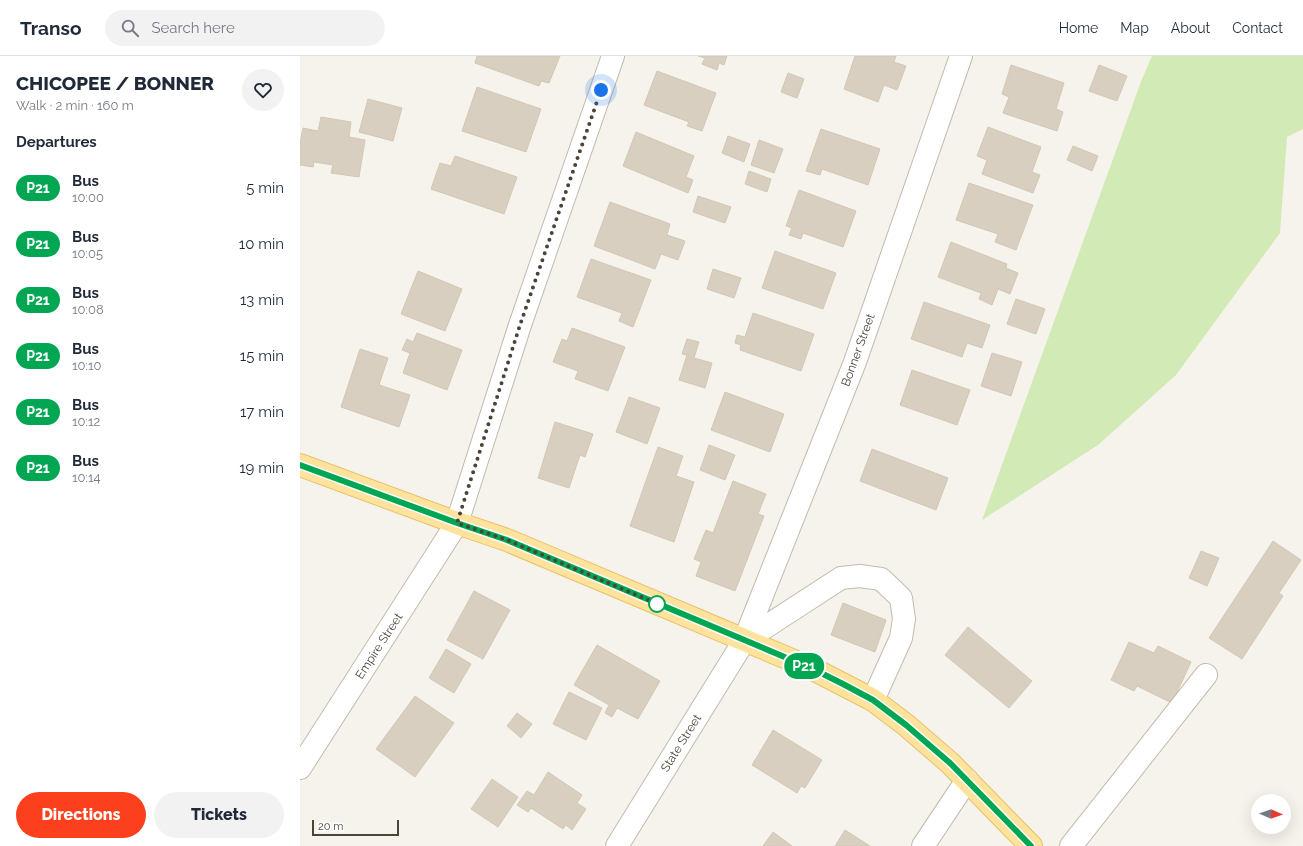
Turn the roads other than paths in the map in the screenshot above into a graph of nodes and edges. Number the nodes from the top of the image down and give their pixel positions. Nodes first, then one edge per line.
1 (613, 56) edge
2 (961, 56) edge
3 (300, 465) edge
4 (457, 523) junction
5 (744, 641) junction
6 (1206, 675) dead end
7 (873, 700) junction
8 (300, 768) edge
9 (967, 780) junction
10 (618, 846) edge
11 (923, 846) edge
12 (1031, 846) edge
13 (1071, 846) edge

1 - 4 street, Empire Street
2 - 5 street, Bonner Street
3 - 4 main road
4 - 5 main road
4 - 8 street, Empire Street
5 - 7 main road
5 - 7 street
5 - 10 street, State Street
6 - 13 street
7 - 9 main road
9 - 11 street
9 - 12 main road

